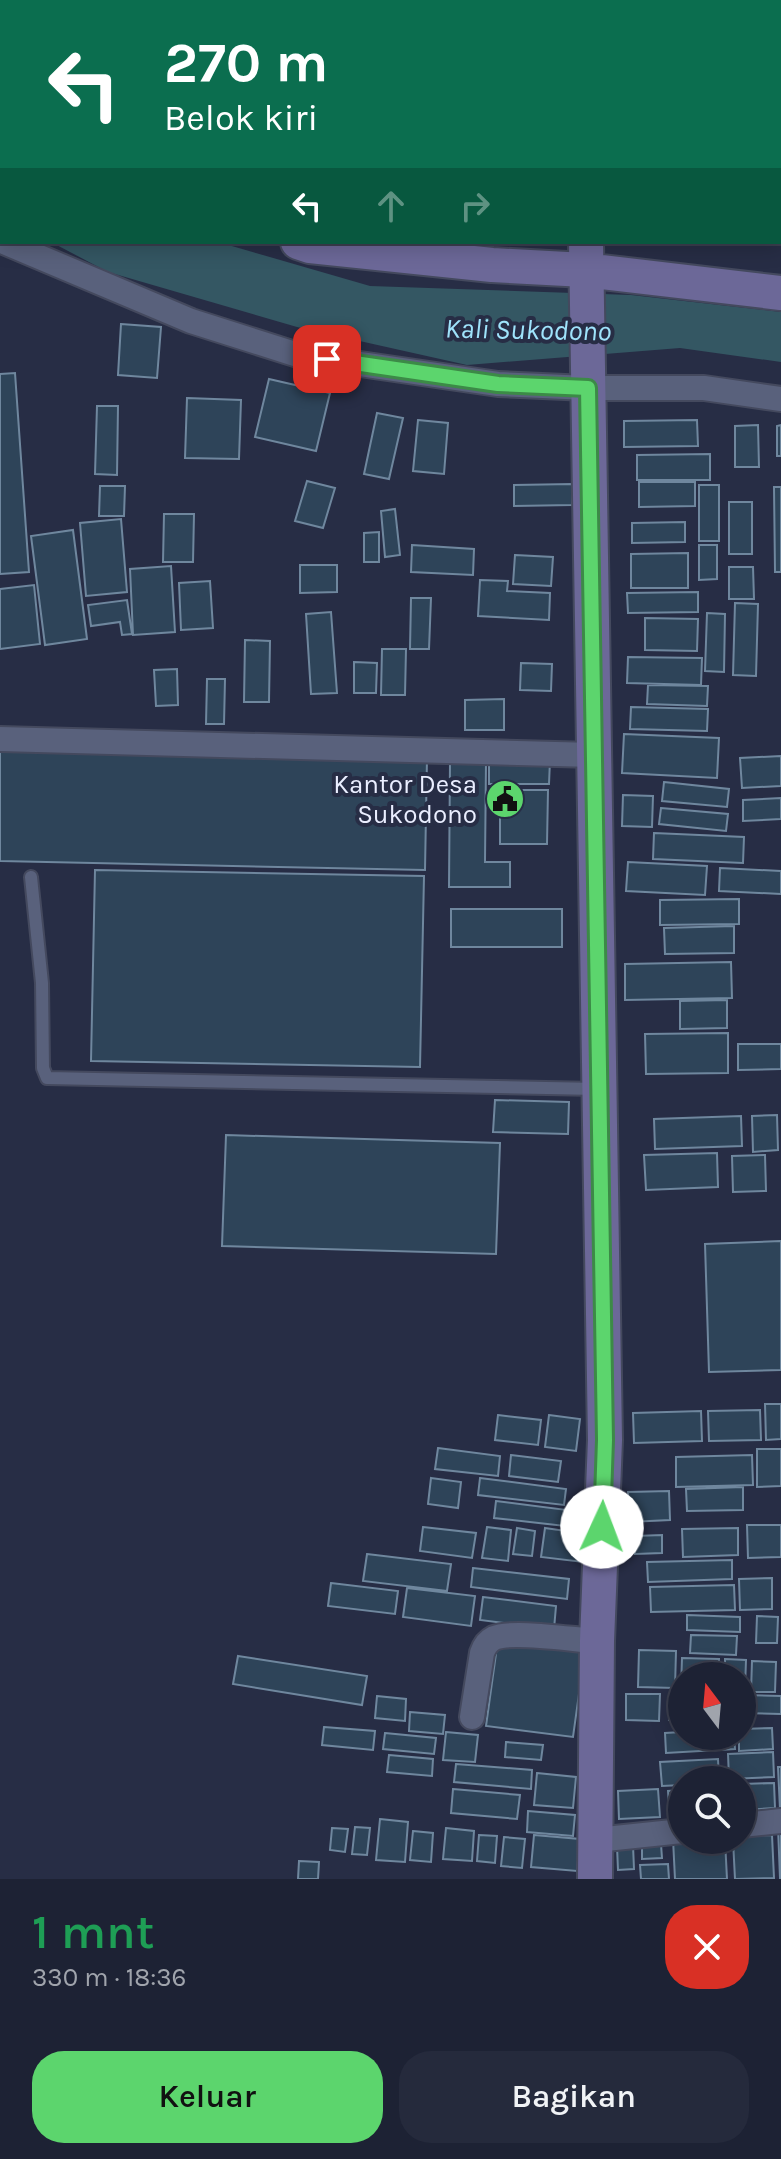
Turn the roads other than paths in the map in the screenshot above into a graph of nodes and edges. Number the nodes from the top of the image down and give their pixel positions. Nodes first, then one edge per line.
1 (9, 244) edge
2 (304, 244) edge
3 (586, 266) edge
4 (781, 293) edge
5 (587, 377) junction
6 (781, 399) edge
7 (0, 739) edge
8 (594, 755) junction
9 (31, 877) dead end
10 (599, 1089) junction
11 (597, 1641) junction
12 (472, 1717) dead end
13 (781, 1821) edge
14 (756, 1824) edge
15 (668, 1832) edge
16 (596, 1840) junction
17 (595, 1879) edge

1 - 5 street
2 - 3 main road
3 - 4 main road
3 - 5 main road
5 - 6 street
5 - 8 main road
7 - 8 street
8 - 10 main road
9 - 10 lane
10 - 11 main road
11 - 12 street
11 - 16 main road
13 - 14 street
15 - 16 street
16 - 17 main road

